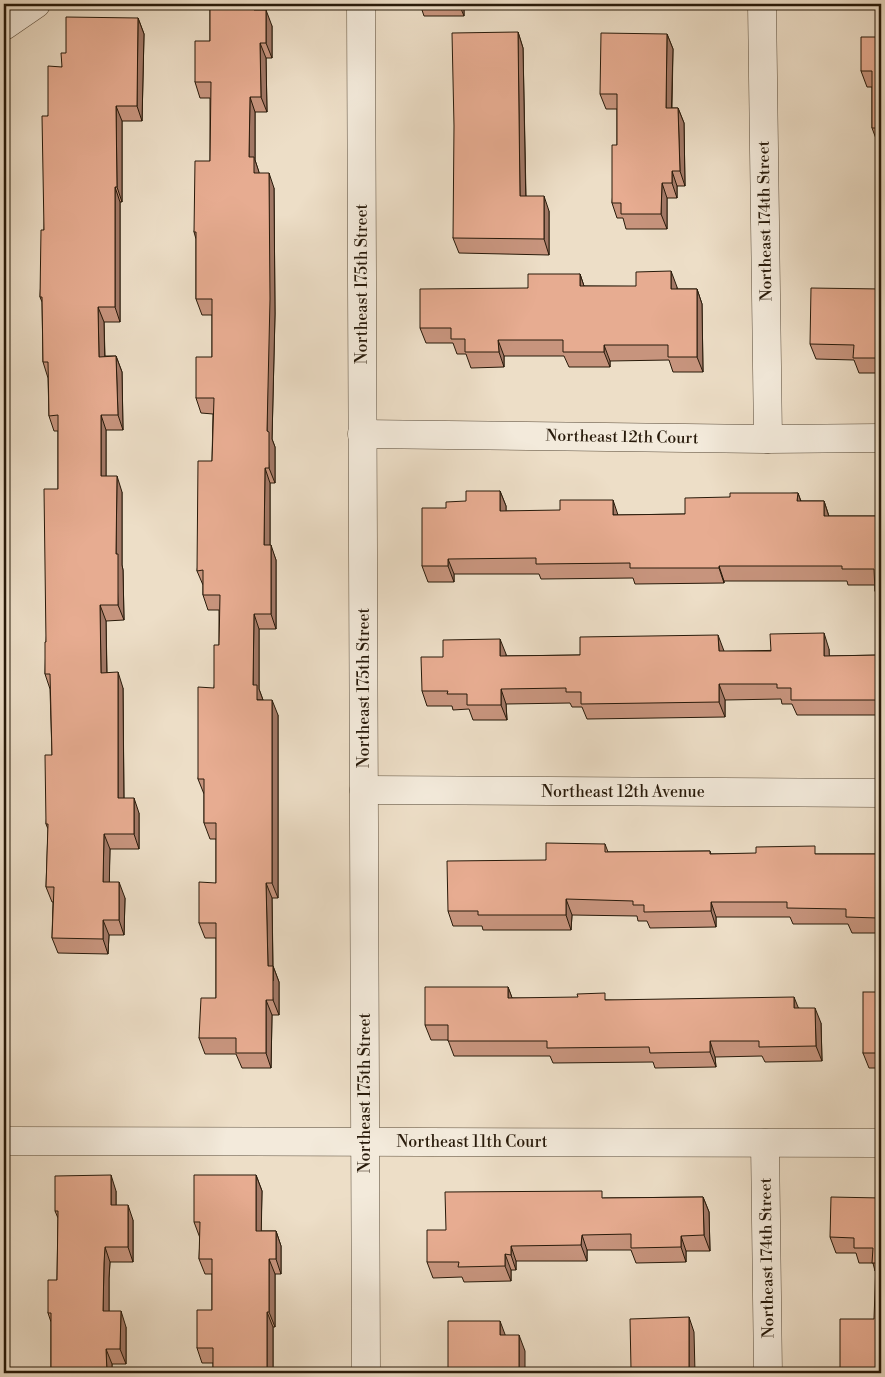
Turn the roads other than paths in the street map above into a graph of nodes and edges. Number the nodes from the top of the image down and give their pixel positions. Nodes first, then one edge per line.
1 (36, 4) edge
2 (361, 4) edge
3 (762, 4) edge
4 (4, 26) edge
5 (362, 434) junction
6 (881, 438) edge
7 (768, 439) junction
8 (364, 790) junction
9 (881, 793) edge
10 (4, 1141) edge
11 (365, 1142) junction
12 (765, 1143) junction
13 (881, 1143) edge
14 (366, 1373) edge
15 (768, 1373) edge

1 - 4 street
2 - 5 street, Northeast 175th Street
3 - 7 street, Northeast 174th Street
5 - 7 street, Northeast 12th Court
5 - 8 street, Northeast 175th Street
6 - 7 street, Northeast 12th Court
8 - 9 street, Northeast 12th Avenue
8 - 11 street, Northeast 175th Street
10 - 11 street, Northeast 11th Court
11 - 12 street, Northeast 11th Court
11 - 14 street, Northeast 175th Street
12 - 13 street, Northeast 11th Court
12 - 15 street, Northeast 174th Street

